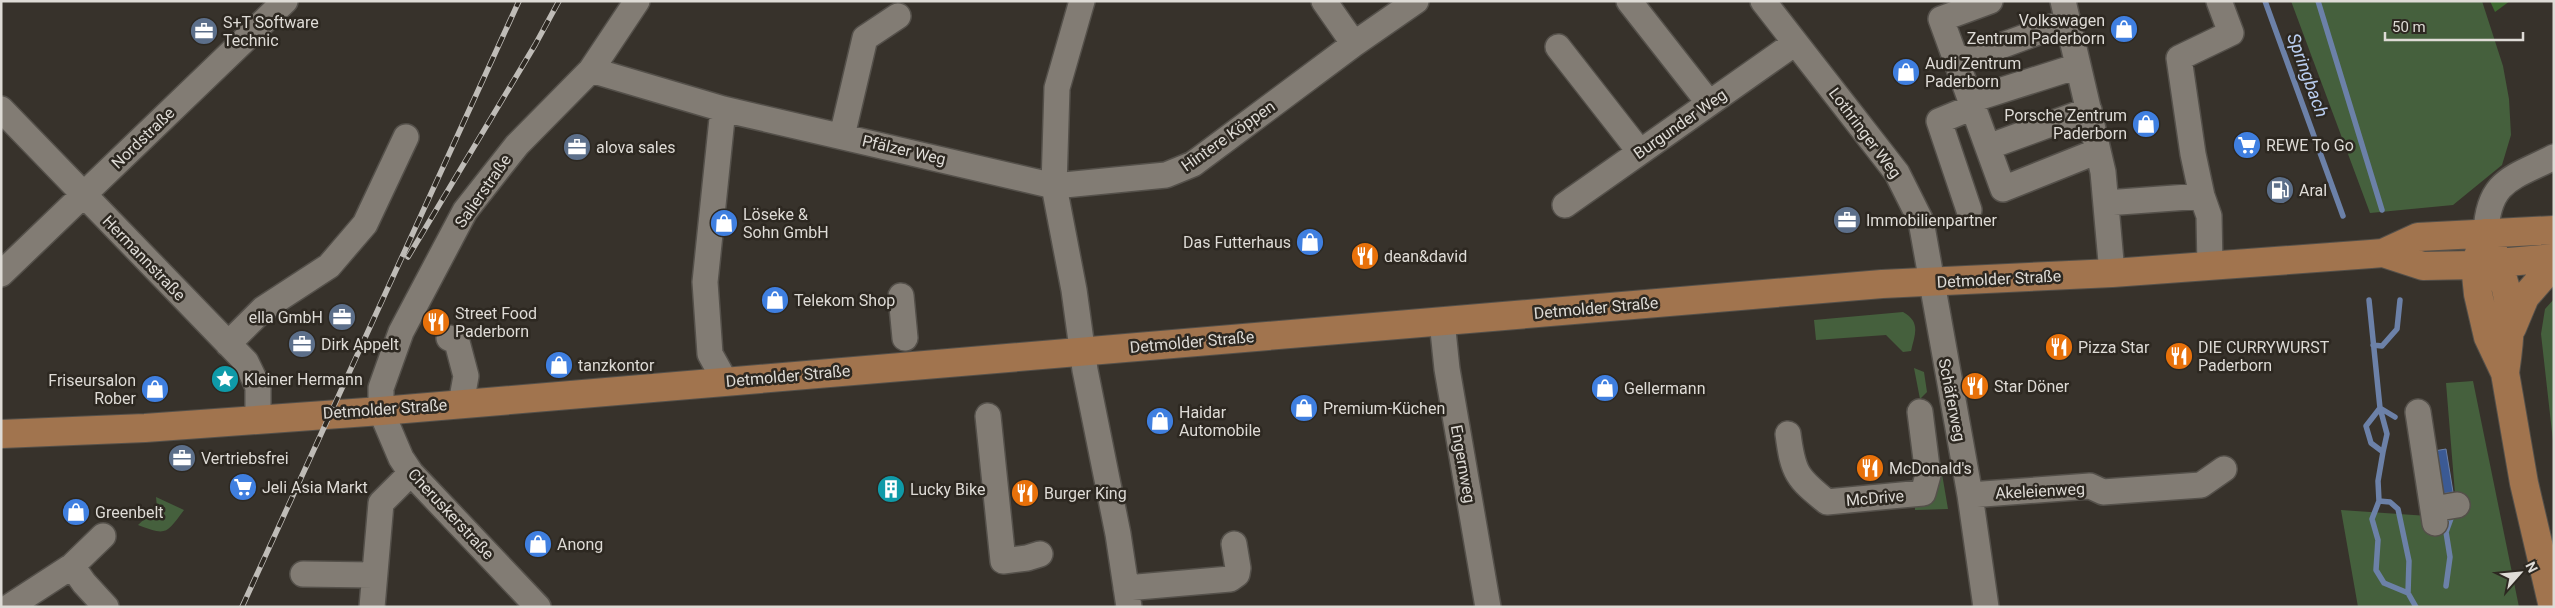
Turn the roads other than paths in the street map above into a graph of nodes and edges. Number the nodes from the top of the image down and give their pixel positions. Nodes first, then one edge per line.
1 (285, 1) edge
2 (637, 1) edge
3 (1082, 1) edge
4 (1324, 1) edge
5 (1416, 1) edge
6 (1629, 1) edge
7 (1763, 1) edge
8 (1990, 1) edge
9 (2219, 1) edge
10 (2065, 11) edge
11 (898, 16) dead end
12 (1795, 43) junction
13 (1354, 44) junction
14 (1558, 47) dead end
15 (1957, 62) junction
16 (2078, 66) junction
17 (591, 70) junction
18 (1710, 103) junction
19 (1972, 104) junction
20 (1, 109) edge
21 (724, 109) junction
22 (2089, 110) junction
23 (842, 136) junction
24 (406, 137) dead end
25 (1988, 147) junction
26 (2098, 151) junction
27 (1640, 152) junction
28 (2554, 157) edge
29 (1054, 186) junction
30 (84, 195) junction
31 (2202, 196) junction
32 (2106, 203) junction
33 (1565, 205) dead end
34 (1969, 210) dead end
35 (2554, 230) edge
36 (2486, 233) junction
37 (2383, 254) junction
38 (2554, 258) edge
39 (2487, 264) junction
40 (2554, 264) edge
41 (2210, 266) junction
42 (2112, 272) junction
43 (1, 274) edge
44 (1931, 282) junction
45 (901, 296) dead end
46 (1442, 321) junction
47 (2511, 329) junction
48 (449, 338) dead end
49 (906, 338) dead end
50 (228, 344) junction
51 (1082, 352) junction
52 (2505, 373) junction
53 (725, 382) junction
54 (461, 404) junction
55 (381, 411) junction
56 (1920, 412) dead end
57 (2418, 412) dead end
58 (988, 416) dead end
59 (258, 419) junction
60 (1, 434) edge
61 (1788, 434) dead end
62 (2224, 468) dead end
63 (411, 473) junction
64 (1970, 495) junction
65 (2457, 505) dead end
66 (103, 536) dead end
67 (1234, 544) dead end
68 (1040, 554) dead end
69 (72, 566) junction
70 (303, 574) dead end
71 (373, 575) junction
72 (1128, 597) edge
73 (9, 607) edge
74 (106, 607) edge
75 (372, 607) edge
76 (538, 607) edge
77 (1488, 607) edge
78 (1986, 607) edge
79 (2553, 607) edge

1 - 30 street, Nordstraße
2 - 17 street, Salierstraße
3 - 29 street
4 - 13 street
5 - 13 street, Hintere Köppen
6 - 18 street
7 - 12 street, Lothringer Weg
8 - 15 street
9 - 31 street
10 - 15 street
10 - 16 street
11 - 23 street
12 - 18 street, Burgunder Weg
12 - 44 street, Lothringer Weg
13 - 29 street, Hintere Köppen
14 - 27 street
15 - 19 street
16 - 19 street
16 - 22 street
17 - 21 street, Pfälzer Weg
17 - 55 street, Salierstraße
18 - 27 street, Burgunder Weg
19 - 25 street
19 - 34 street
20 - 30 street, Hermannstraße
21 - 23 street, Pfälzer Weg
21 - 53 street
22 - 25 street
22 - 26 street
23 - 29 street, Pfälzer Weg
24 - 50 street
25 - 26 street
26 - 32 street
27 - 33 street, Burgunder Weg
28 - 36 street
29 - 51 street
30 - 43 street, Nordstraße
30 - 50 street, Hermannstraße
31 - 32 street
31 - 41 street
32 - 42 street
35 - 36 main road, Detmolder Straße
36 - 37 main road, Detmolder Straße
36 - 39 main road
37 - 39 main road, Detmolder Straße
37 - 41 main road, Detmolder Straße
38 - 39 main road, Detmolder Straße
39 - 47 main road
39 - 52 main road
40 - 47 main road
41 - 42 main road, Detmolder Straße
42 - 44 main road, Detmolder Straße
44 - 46 main road, Detmolder Straße
44 - 64 street, Schäferweg
45 - 49 street
46 - 51 main road, Detmolder Straße
46 - 77 street, Engernweg
47 - 52 main road
48 - 54 street
50 - 59 street, Hermannstraße
51 - 53 main road, Detmolder Straße
51 - 72 street
52 - 79 main road
53 - 54 main road, Detmolder Straße
54 - 55 main road, Detmolder Straße
55 - 59 main road, Detmolder Straße
55 - 63 street, Cheruskerstraße
56 - 61 street, McDrive
57 - 65 street
58 - 68 street
59 - 60 main road, Detmolder Straße
62 - 64 street, Akeleienweg
63 - 71 street
63 - 76 street, Cheruskerstraße
64 - 78 street, Schäferweg
66 - 69 street
67 - 72 street
69 - 73 street
69 - 74 street
70 - 71 street
71 - 75 street

